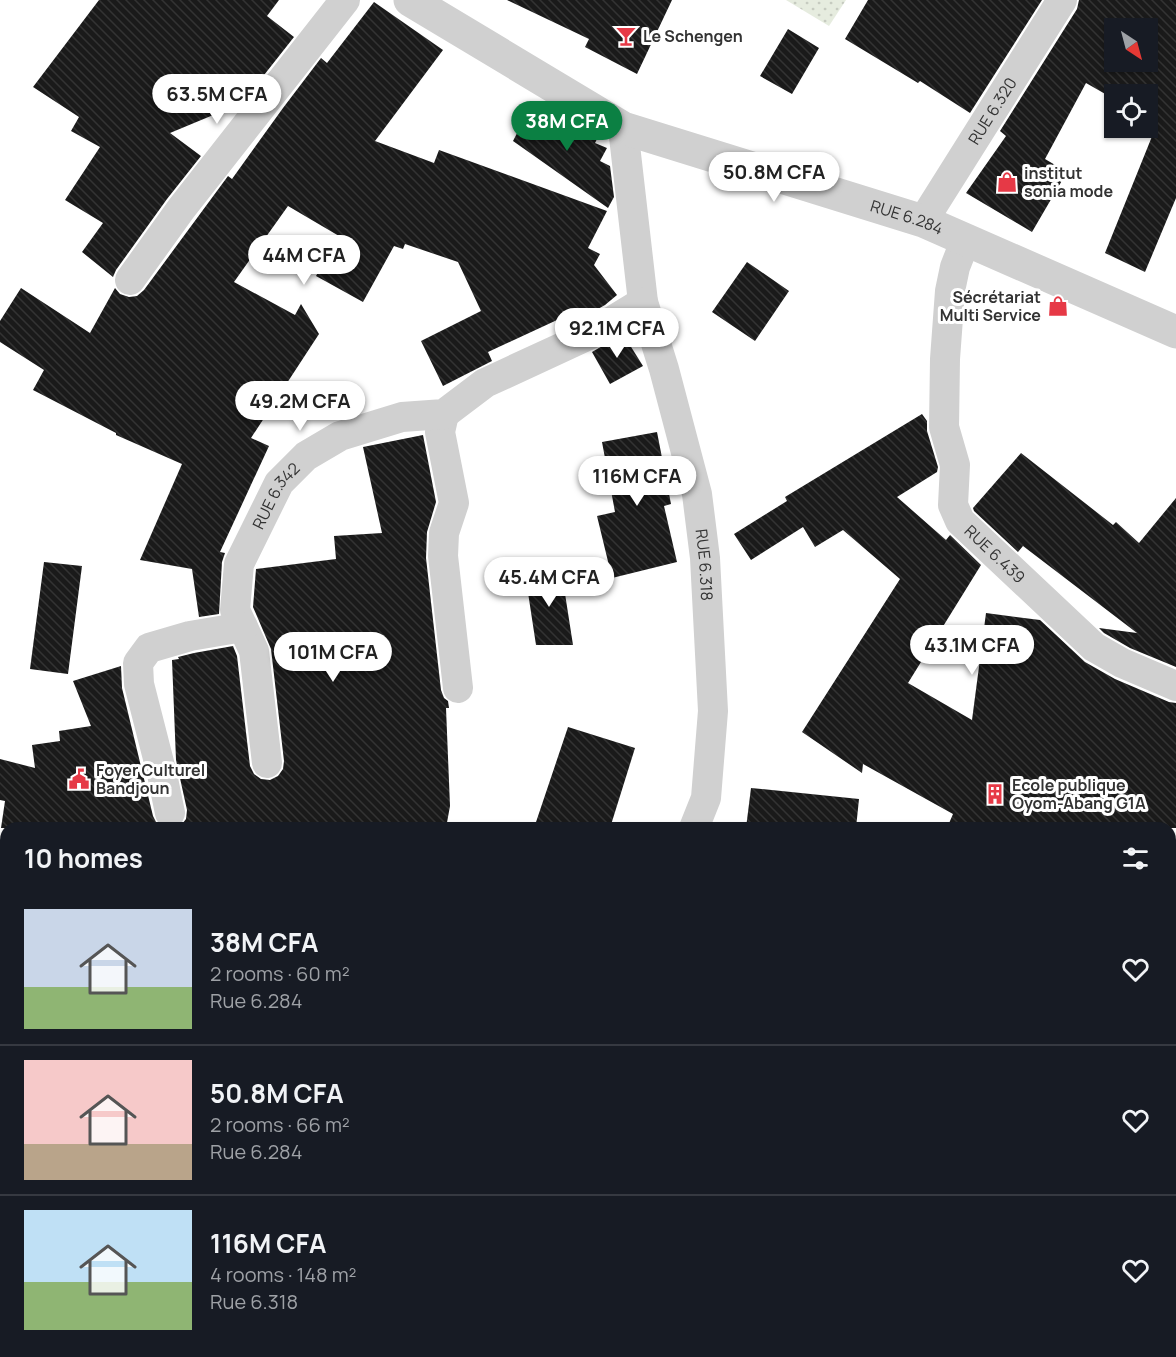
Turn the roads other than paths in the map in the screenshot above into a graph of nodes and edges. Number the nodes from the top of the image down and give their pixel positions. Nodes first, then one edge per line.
1 (345, 0) edge
2 (410, 0) edge
3 (1062, 0) edge
4 (623, 128) junction
5 (923, 221) junction
6 (966, 239) junction
7 (130, 280) dead end
8 (643, 302) junction
9 (1176, 332) edge
10 (444, 414) junction
11 (243, 627) junction
12 (1176, 686) edge
13 (458, 688) dead end
14 (267, 763) dead end
15 (170, 813) dead end
16 (696, 822) edge

1 - 7 street
2 - 4 street, RUE 6.284
3 - 5 street, RUE 6.320
4 - 5 street, RUE 6.284
4 - 8 street, RUE 6.318
5 - 6 street, RUE 6.284
6 - 9 street, RUE 6.284
6 - 12 street, RUE 6.439
8 - 10 street
8 - 16 street, RUE 6.318
10 - 11 street, RUE 6.342
10 - 13 street
11 - 14 street, RUE 6.342
11 - 15 street

